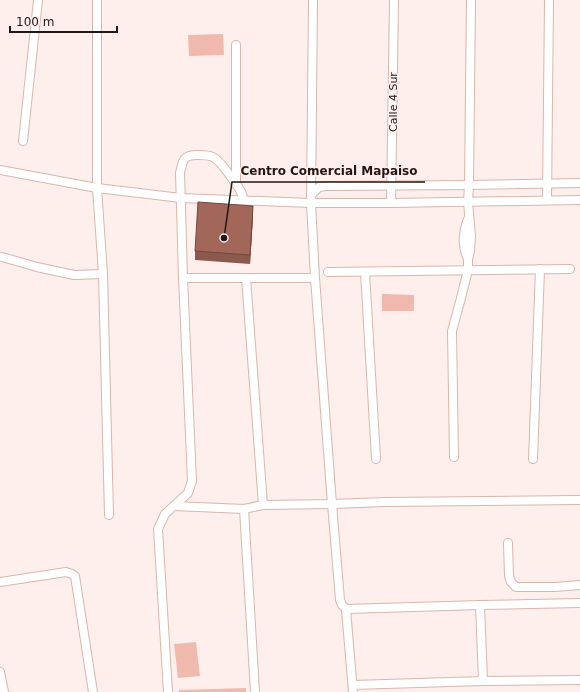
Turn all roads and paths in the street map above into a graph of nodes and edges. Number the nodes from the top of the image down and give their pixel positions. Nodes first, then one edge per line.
1 (38, 0) edge
2 (97, 0) edge
3 (313, 0) edge
4 (394, 0) edge
5 (471, 0) edge
6 (549, 0) edge
7 (236, 45) dead end
8 (23, 141) dead end
9 (0, 170) edge
10 (580, 183) edge
11 (236, 184) junction
12 (548, 184) junction
13 (392, 185) junction
14 (469, 186) junction
15 (97, 188) junction
16 (181, 198) junction
17 (311, 199) junction
18 (243, 200) junction
19 (548, 200) junction
20 (580, 200) edge
21 (468, 202) junction
22 (391, 203) junction
23 (2, 257) dead end
24 (540, 269) junction
25 (570, 269) dead end
26 (468, 270) junction
27 (328, 272) dead end
28 (365, 272) junction
29 (103, 274) junction
30 (183, 278) junction
31 (246, 278) junction
32 (315, 278) junction
33 (454, 457) dead end
34 (376, 459) dead end
35 (532, 459) dead end
36 (580, 500) edge
37 (332, 504) junction
38 (263, 505) junction
39 (174, 506) junction
40 (244, 508) junction
41 (109, 515) dead end
42 (508, 543) dead end
43 (0, 582) edge
44 (580, 585) edge
45 (580, 603) edge
46 (480, 605) junction
47 (346, 609) junction
48 (0, 672) edge
49 (483, 680) junction
50 (580, 680) edge
51 (353, 688) edge
52 (4, 692) edge
53 (93, 692) edge
54 (168, 692) edge
55 (255, 692) edge

1 - 8 street
2 - 15 street
3 - 17 street
4 - 13 street, Calle 4 Sur
5 - 14 street
6 - 12 street
7 - 11 street
9 - 15 street
10 - 12 street
11 - 16 street
11 - 18 street
12 - 14 street
12 - 19 street
13 - 14 street
13 - 17 street
13 - 22 street, Calle 4 Sur
14 - 21 street
15 - 16 street
15 - 29 street
16 - 18 street
16 - 30 street
17 - 18 street
17 - 22 street
17 - 32 street
19 - 20 street
19 - 21 street
21 - 22 street
21 - 26 street
23 - 29 street
24 - 25 street
24 - 26 street
24 - 35 street
26 - 28 street
26 - 33 street
27 - 28 street
28 - 34 street
29 - 41 street
30 - 31 street
30 - 39 street
31 - 32 street
31 - 38 street
32 - 37 street
36 - 37 street
37 - 38 street
37 - 47 street
38 - 40 street
39 - 40 street
39 - 54 street
40 - 55 street
42 - 44 street
43 - 53 street
45 - 46 street
46 - 47 street
46 - 49 street
47 - 51 street
48 - 52 street
49 - 50 street
49 - 51 street

